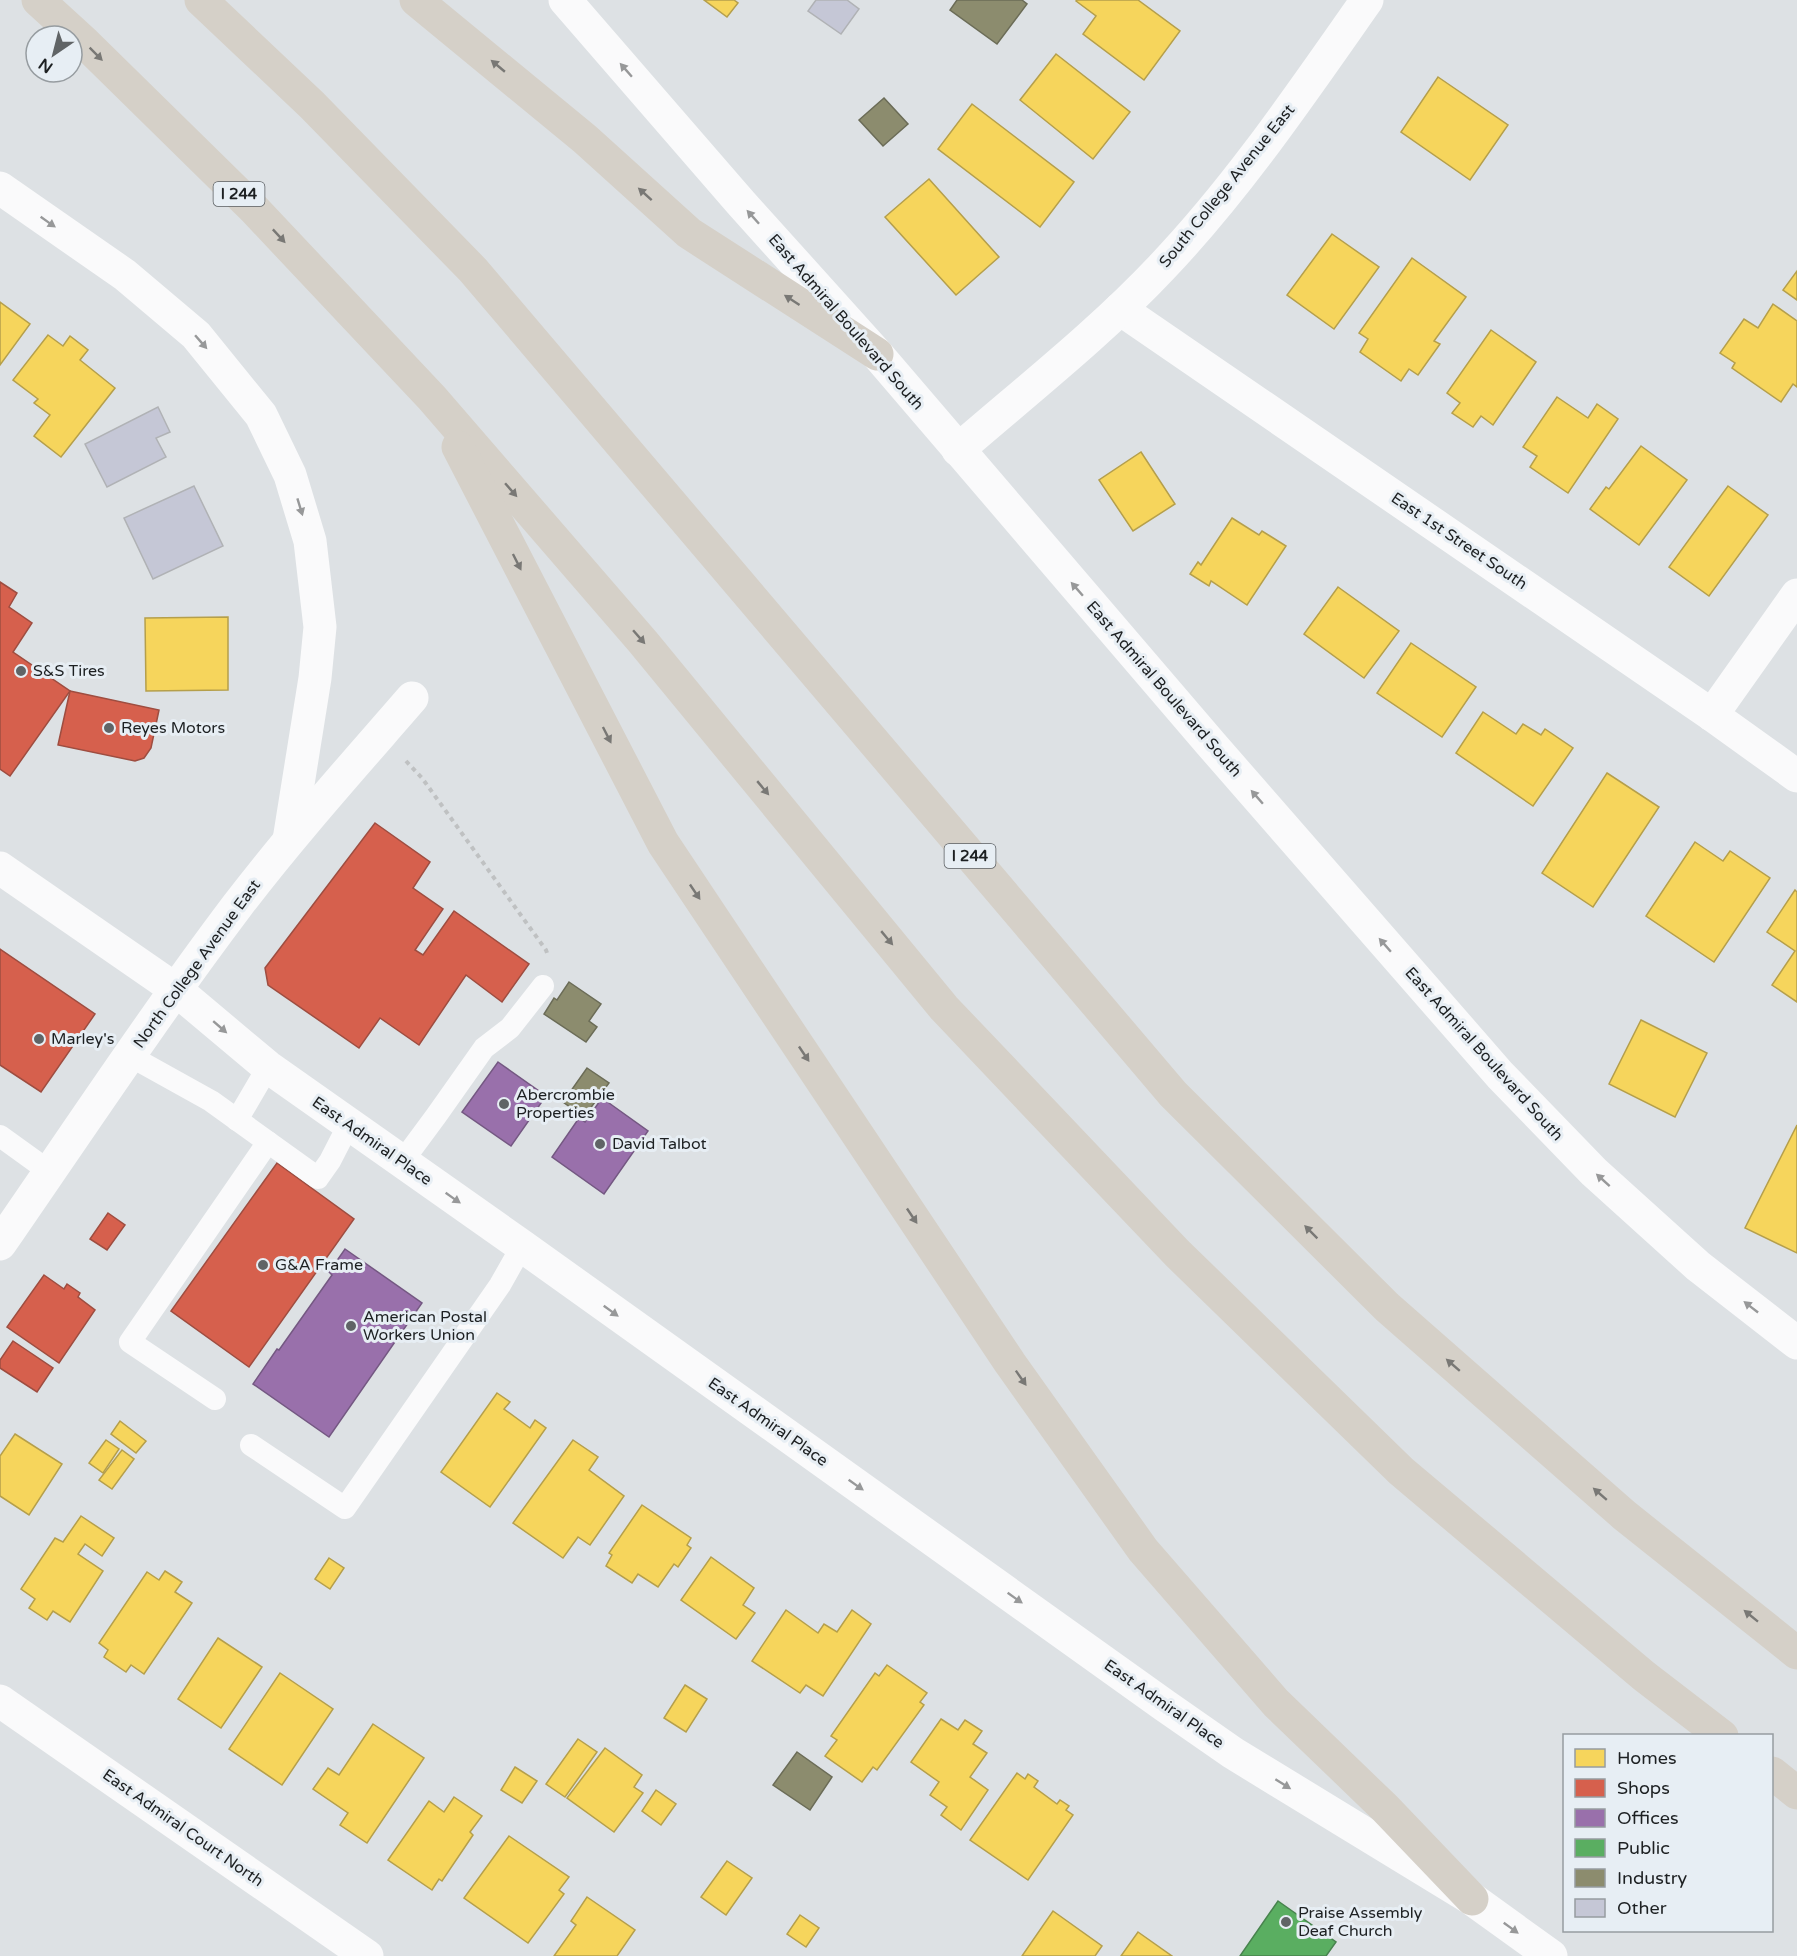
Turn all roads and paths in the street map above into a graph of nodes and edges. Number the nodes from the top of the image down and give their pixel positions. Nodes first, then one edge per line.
1 (38, 0) edge
2 (201, 0) edge
3 (416, 0) edge
4 (566, 0) edge
5 (1367, 0) edge
6 (0, 188) edge
7 (1120, 309) junction
8 (877, 354) junction
9 (432, 398) junction
10 (958, 450) junction
11 (1797, 595) edge
12 (412, 698) dead end
13 (1712, 715) junction
14 (381, 733) junction
15 (1797, 776) edge
16 (289, 840) junction
17 (0, 868) edge
18 (543, 986) joint
19 (175, 989) junction
20 (130, 1056) junction
21 (268, 1067) junction
22 (237, 1120) junction
23 (349, 1124) junction
24 (0, 1136) edge
25 (268, 1142) junction
26 (402, 1162) junction
27 (50, 1172) junction
28 (0, 1244) edge
29 (522, 1246) junction
30 (1797, 1343) edge
31 (215, 1399) dead end
32 (251, 1445) dead end
33 (1797, 1653) edge
34 (0, 1701) edge
35 (1719, 1734) edge
36 (1773, 1774) edge
37 (1797, 1793) edge
38 (1472, 1899) junction
39 (367, 1956) edge
40 (1551, 1956) edge

1 -> 9 highway, I 244
33 -> 2 highway, I 244
8 -> 3 highway
8 -> 4 main road, East Admiral Boulevard South
5 - 7 main road, South College Avenue East
6 -> 16 main road
7 - 10 main road, South College Avenue East
7 - 13 main road, East 1st Street South
8 - 10 main road, East Admiral Boulevard South
9 -> 35 highway, I 244
9 -> 38 highway
30 -> 10 main road, East Admiral Boulevard South
11 - 13 main road
12 - 14 main road, North College Avenue East
13 - 15 main road, East 1st Street South
14 - 16 main road, North College Avenue East
14 - 18 path
16 - 19 main road, North College Avenue East
17 - 19 main road, East Admiral Place
18 - 26 lane
19 - 20 main road, North College Avenue East
19 -> 21 main road, East Admiral Place
20 - 22 lane
20 - 27 main road, North College Avenue East
21 - 22 lane
21 - 23 main road, East Admiral Place
22 - 25 lane
23 - 25 lane
23 - 26 main road, East Admiral Place
24 - 27 lane
25 - 31 lane
26 -> 29 main road, East Admiral Place
27 - 28 main road, North College Avenue East
29 - 32 lane
29 -> 38 main road, East Admiral Place
34 - 39 main road, East Admiral Court North
36 - 37 highway
38 -> 40 main road, East Admiral Place

